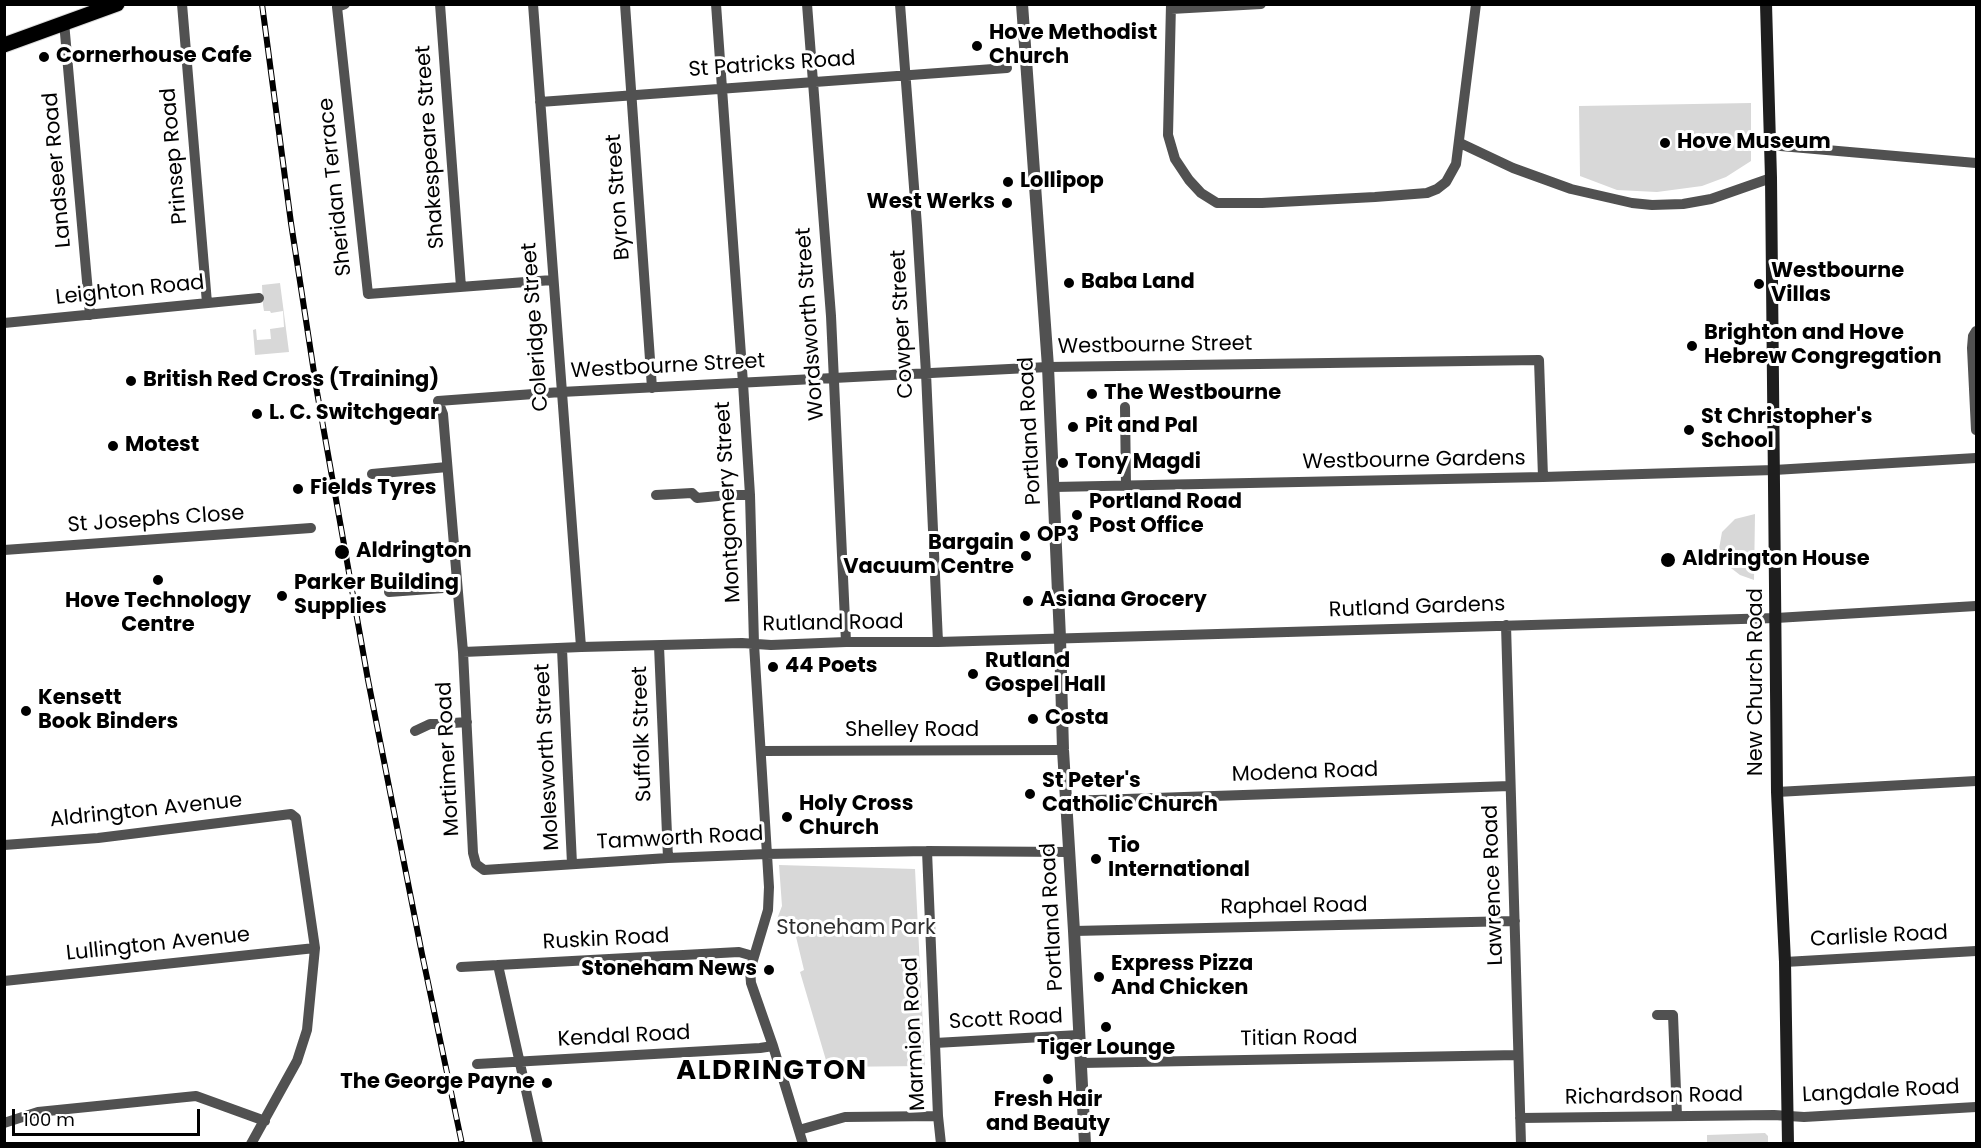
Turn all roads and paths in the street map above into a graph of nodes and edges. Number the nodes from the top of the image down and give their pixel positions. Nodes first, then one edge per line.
1 (117, 4) edge
2 (182, 4) edge
3 (345, 4) edge
4 (440, 4) edge
5 (532, 4) edge
6 (625, 4) edge
7 (716, 4) edge
8 (807, 4) edge
9 (900, 4) edge
10 (1022, 4) edge
11 (1261, 4) edge
12 (1476, 4) edge
13 (1766, 4) edge
14 (1171, 7) edge
15 (64, 22) junction
16 (4, 45) edge
17 (1007, 68) dead end
18 (905, 74) junction
19 (813, 81) junction
20 (722, 88) junction
21 (631, 95) junction
22 (540, 102) junction
23 (1460, 143) junction
24 (1769, 145) junction
25 (1977, 163) edge
26 (1771, 178) junction
27 (552, 280) junction
28 (461, 287) junction
29 (259, 298) dead end
30 (207, 303) junction
31 (90, 315) junction
32 (4, 322) edge
33 (1977, 331) edge
34 (1048, 367) junction
35 (926, 373) junction
36 (834, 378) junction
37 (743, 383) junction
38 (652, 388) junction
39 (561, 392) junction
40 (438, 401) joint
41 (1125, 407) dead end
42 (1977, 430) edge
43 (1977, 458) edge
44 (447, 467) junction
45 (1774, 470) junction
46 (372, 474) dead end
47 (1543, 477) junction
48 (1126, 486) junction
49 (1054, 487) junction
50 (656, 495) dead end
51 (733, 495) dead end
52 (750, 495) junction
53 (718, 496) dead end
54 (311, 528) dead end
55 (4, 550) edge
56 (457, 587) junction
57 (389, 592) dead end
58 (1977, 606) edge
59 (1776, 618) junction
60 (1506, 625) junction
61 (1060, 638) junction
62 (846, 642) junction
63 (938, 642) junction
64 (754, 644) junction
65 (659, 646) junction
66 (581, 647) junction
67 (562, 649) junction
68 (463, 652) junction
69 (467, 722) junction
70 (453, 723) dead end
71 (437, 724) dead end
72 (415, 731) dead end
73 (1063, 750) junction
74 (761, 751) junction
75 (1977, 781) edge
76 (1510, 786) junction
77 (1777, 792) junction
78 (1066, 801) junction
79 (4, 845) edge
80 (927, 851) junction
81 (1068, 852) junction
82 (766, 854) junction
83 (668, 858) junction
84 (476, 864) joint
85 (572, 864) junction
86 (1515, 921) junction
87 (1074, 931) junction
88 (315, 948) junction
89 (1977, 951) edge
90 (753, 956) junction
91 (1785, 962) junction
92 (498, 965) junction
93 (461, 967) dead end
94 (4, 981) edge
95 (1658, 1016) dead end
96 (1079, 1035) junction
97 (935, 1043) junction
98 (773, 1046) junction
99 (1518, 1055) junction
100 (520, 1062) junction
101 (1081, 1063) junction
102 (477, 1064) dead end
103 (1977, 1107) edge
104 (938, 1116) junction
105 (1677, 1116) junction
106 (1788, 1116) junction
107 (1521, 1118) junction
108 (265, 1121) junction
109 (4, 1123) edge
110 (799, 1130) junction
111 (251, 1143) edge
112 (538, 1143) edge
113 (799, 1143) edge
114 (941, 1143) edge
115 (1085, 1143) edge
116 (1521, 1143) edge
117 (1788, 1143) edge

1 - 15 main road
2 - 30 street, Prinsep Road
3 - 28 street, Sheridan Terrace
4 - 28 street, Shakespeare Street
5 - 22 street, Coleridge Street
6 - 21 street, Byron Street
7 - 20 street, Montgomery Street
8 - 19 street, Wordsworth Street
9 - 18 street, Cowper Street
10 - 34 street, Portland Road
11 - 14 street
12 - 23 street
13 - 24 main road, New Church Road
14 - 23 street
15 - 16 main road
15 - 31 street, Landseer Road
17 - 18 street, St Patricks Road
18 - 19 street, St Patricks Road
18 - 35 street, Cowper Street
19 - 20 street, St Patricks Road
19 - 36 street, Wordsworth Street
20 - 21 street, St Patricks Road
20 - 37 street, Montgomery Street
21 - 22 street, St Patricks Road
21 - 38 street, Byron Street
22 - 27 street, Coleridge Street
23 - 26 street
24 - 25 street
24 - 26 main road, New Church Road
26 - 45 main road, New Church Road
27 - 28 street, Sheridan Terrace
27 - 39 street, Coleridge Street
29 - 30 street, Leighton Road
30 - 31 street, Leighton Road
31 - 32 street, Leighton Road
33 - 42 street
34 - 35 street, Westbourne Street
34 - 47 street, Westbourne Street
34 - 49 street, Portland Road
35 - 36 street, Westbourne Street
35 - 63 street, Cowper Street
36 - 37 street, Westbourne Street
36 - 62 street, Wordsworth Street
37 - 38 street, Westbourne Street
37 - 52 street, Montgomery Street
38 - 39 street, Westbourne Street
39 - 40 street, Westbourne Street
39 - 66 street, Coleridge Street
40 - 44 street, Mortimer Road
41 - 48 street
43 - 45 street
44 - 46 street
44 - 56 street, Mortimer Road
45 - 47 street, Westbourne Gardens
45 - 59 main road, New Church Road
47 - 48 street, Westbourne Gardens
48 - 49 street, Westbourne Gardens
49 - 61 street, Portland Road
50 - 53 street
51 - 52 street
52 - 64 street, Montgomery Street
54 - 55 street, St Josephs Close
56 - 57 street
56 - 68 street, Mortimer Road
58 - 59 street, Rutland Gardens
59 - 60 street, Rutland Gardens
59 - 77 main road, New Church Road
60 - 61 street, Rutland Gardens
60 - 76 street, Lawrence Road
61 - 63 street, Rutland Road
61 - 73 street, Portland Road
62 - 63 street, Rutland Road
62 - 64 street, Rutland Road
64 - 65 street, Rutland Road
64 - 74 street, Montgomery Street
65 - 66 street, Rutland Road
65 - 83 street, Suffolk Street
66 - 67 street, Rutland Road
67 - 68 street, Rutland Road
67 - 85 street, Molesworth Street
68 - 69 street, Mortimer Road
69 - 70 street
69 - 84 street, Mortimer Road
71 - 72 street
73 - 74 street, Shelley Road
73 - 78 street, Portland Road
74 - 82 street, Montgomery Street
75 - 77 street
76 - 78 street, Modena Road
76 - 86 street, Lawrence Road
77 - 91 main road, New Church Road
78 - 81 street, Portland Road
79 - 88 street, Aldrington Avenue
80 - 81 street, Tamworth Road
80 - 82 street, Tamworth Road
80 - 97 street, Marmion Road
81 - 87 street, Portland Road
82 - 83 street, Tamworth Road
82 - 90 street, Montgomery Street
83 - 85 street, Tamworth Road
84 - 85 street, Tamworth Road
86 - 87 street, Raphael Road
86 - 99 street, Lawrence Road
87 - 96 street, Portland Road
88 - 94 street, Lullington Avenue
88 - 108 street
89 - 91 street, Carlisle Road
90 - 92 street, Ruskin Road
90 - 98 street, Montgomery Street
91 - 106 main road, New Church Road
92 - 93 street, Ruskin Road
92 - 100 street
95 - 105 street
96 - 97 street, Scott Road
96 - 101 street, Portland Road
97 - 104 street, Marmion Road
98 - 100 street, Kendal Road
98 - 110 street, Montgomery Street
99 - 101 street, Titian Road
99 - 107 street, Lawrence Road
100 - 102 street, Kendal Road
100 - 112 street
101 - 115 street, Portland Road
103 - 106 street, Langdale Road
104 - 110 street
104 - 114 street, Marmion Road
105 - 106 street, Richardson Road
105 - 107 street, Richardson Road
106 - 117 main road, New Church Road
107 - 116 street, Lawrence Road
108 - 109 street
108 - 111 street
110 - 113 street, Montgomery Street

